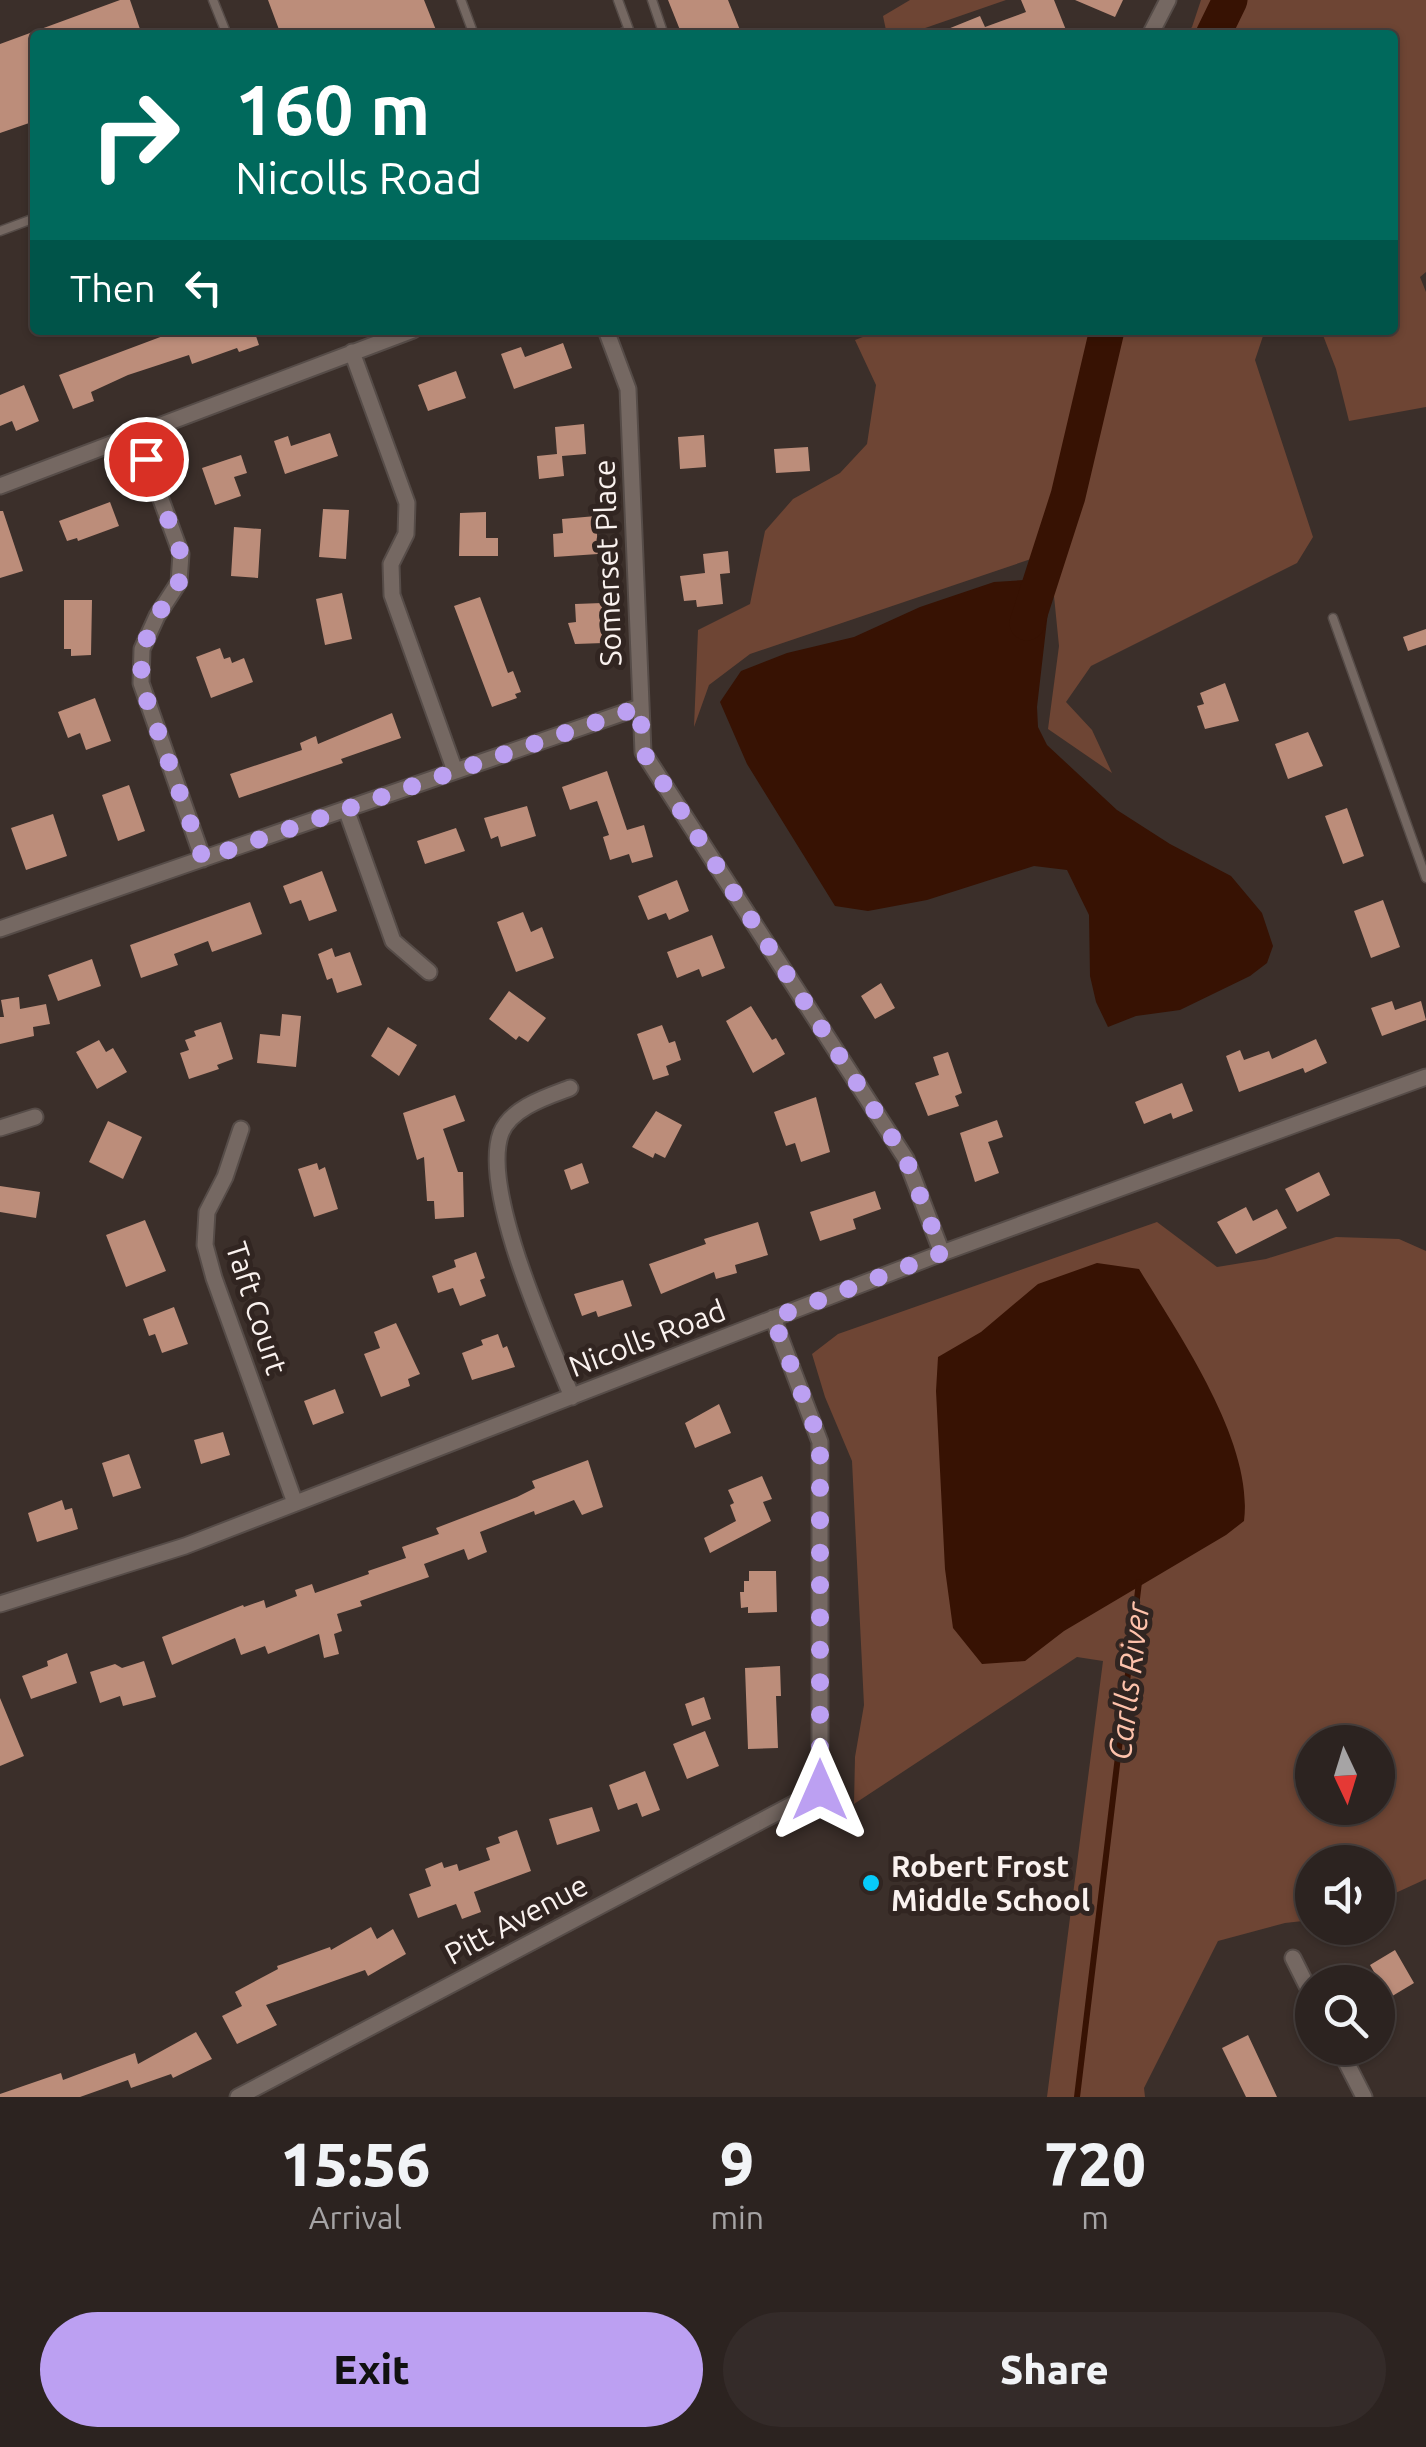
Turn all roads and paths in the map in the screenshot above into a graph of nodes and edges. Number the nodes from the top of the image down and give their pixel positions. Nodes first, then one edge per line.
1 (213, 0) edge
2 (461, 0) edge
3 (618, 0) edge
4 (652, 0) edge
5 (1168, 0) edge
6 (224, 30) edge
7 (472, 30) edge
8 (629, 30) edge
9 (662, 30) edge
10 (1153, 30) edge
11 (30, 220) edge
12 (0, 231) edge
13 (399, 335) edge
14 (608, 335) edge
15 (352, 352) junction
16 (136, 434) junction
17 (0, 486) edge
18 (1334, 618) dead end
19 (640, 707) junction
20 (455, 771) junction
21 (346, 809) junction
22 (203, 859) junction
23 (1426, 878) edge
24 (0, 930) edge
25 (429, 972) dead end
26 (1426, 1077) edge
27 (570, 1088) dead end
28 (35, 1117) dead end
29 (0, 1128) edge
30 (241, 1130) dead end
31 (942, 1253) junction
32 (773, 1318) junction
33 (572, 1397) junction
34 (295, 1502) junction
35 (0, 1604) edge
36 (1293, 1958) dead end
37 (1296, 1965) edge
38 (1348, 2065) edge
39 (238, 2097) edge
40 (1364, 2097) edge

1 - 6 lane
2 - 7 lane
3 - 8 lane
4 - 9 lane
5 - 10 street
11 - 12 lane
13 - 15 street
14 - 19 street, Somerset Place
15 - 16 street
15 - 20 street
16 - 17 street
16 - 22 street
18 - 23 lane
19 - 20 street
19 - 31 street, Somerset Place
20 - 21 street
21 - 22 street
21 - 25 street
22 - 24 street
26 - 31 street, Nicolls Road
27 - 33 street
28 - 29 street
30 - 34 street, Taft Court
31 - 32 street, Nicolls Road
32 - 33 street, Nicolls Road
32 - 39 street, Pitt Avenue
33 - 34 street, Nicolls Road
34 - 35 street, Nicolls Road
36 - 37 street
38 - 40 street

